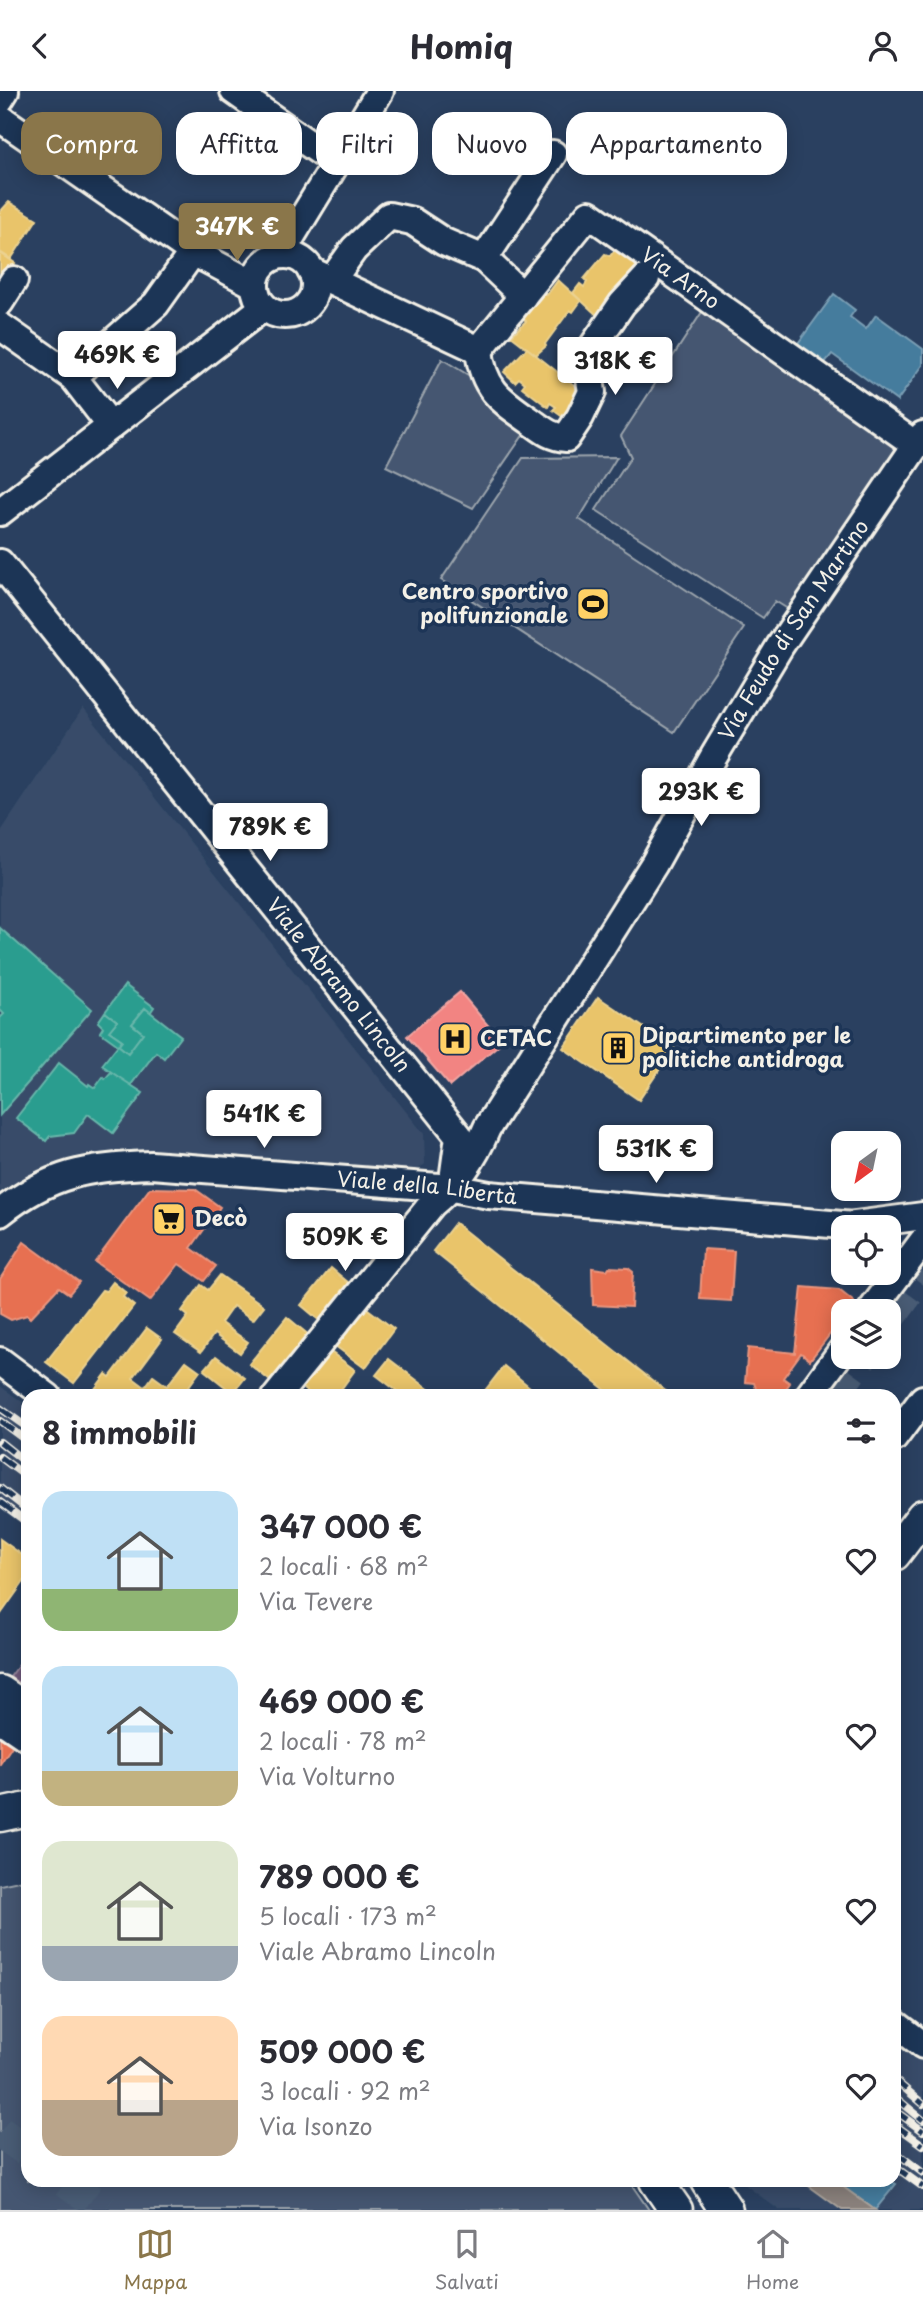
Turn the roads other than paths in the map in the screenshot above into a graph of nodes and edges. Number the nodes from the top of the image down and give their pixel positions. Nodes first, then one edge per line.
1 (5, 91) edge
2 (234, 91) edge
3 (380, 91) edge
4 (0, 99) edge
5 (367, 112) edge
6 (0, 118) edge
7 (316, 149) edge
8 (553, 154) dead end
9 (329, 175) edge
10 (193, 252) junction
11 (280, 255) junction
12 (484, 259) junction
13 (322, 275) junction
14 (646, 278) dead end
15 (260, 296) junction
16 (523, 296) junction
17 (0, 326) edge
18 (479, 350) junction
19 (73, 377) junction
20 (111, 426) junction
21 (920, 440) edge
22 (0, 512) edge
23 (0, 563) edge
24 (452, 1188) junction
25 (0, 1213) edge
26 (923, 1216) edge
27 (901, 1220) edge
28 (831, 1223) edge
29 (901, 1233) edge
30 (923, 1238) edge
31 (880, 1299) edge
32 (0, 1361) edge
33 (831, 1366) edge
34 (37, 1389) edge
35 (282, 1389) edge
36 (814, 1389) edge
37 (923, 1399) edge
38 (901, 1429) edge
39 (923, 1516) edge
40 (901, 1545) edge
41 (0, 1692) edge
42 (21, 1706) edge
43 (0, 1719) edge
44 (21, 1733) edge
45 (21, 1810) edge
46 (0, 1815) edge
47 (901, 2028) edge
48 (923, 2045) edge
49 (660, 2187) edge
50 (711, 2187) edge
51 (676, 2210) edge
52 (726, 2210) edge

1 - 4 street
2 - 7 street
3 - 5 street
6 - 10 street
8 - 12 street
9 - 11 street
10 - 15 street
10 - 19 street
11 - 13 street
11 - 15 street
12 - 13 street
12 - 16 street
13 - 15 street
13 - 18 street
14 - 18 street, Via Arno
15 - 20 street
16 - 18 street, Via Arno
16 - 21 street, Via Arno
17 - 19 street
19 - 20 street
20 - 22 street
21 - 24 street, Via Feudo di San Martino
23 - 24 street, Viale Abramo Lincoln
24 - 25 street, Viale della Libertà
24 - 28 street, Viale della Libertà
24 - 35 street, Via Feudo di San Martino
26 - 27 street, Viale della Libertà
29 - 30 street
30 - 31 street
32 - 34 street
33 - 36 street
37 - 38 street
39 - 40 main road
41 - 42 main road
43 - 44 street
45 - 46 main road
47 - 48 street
49 - 51 main road
50 - 52 main road

